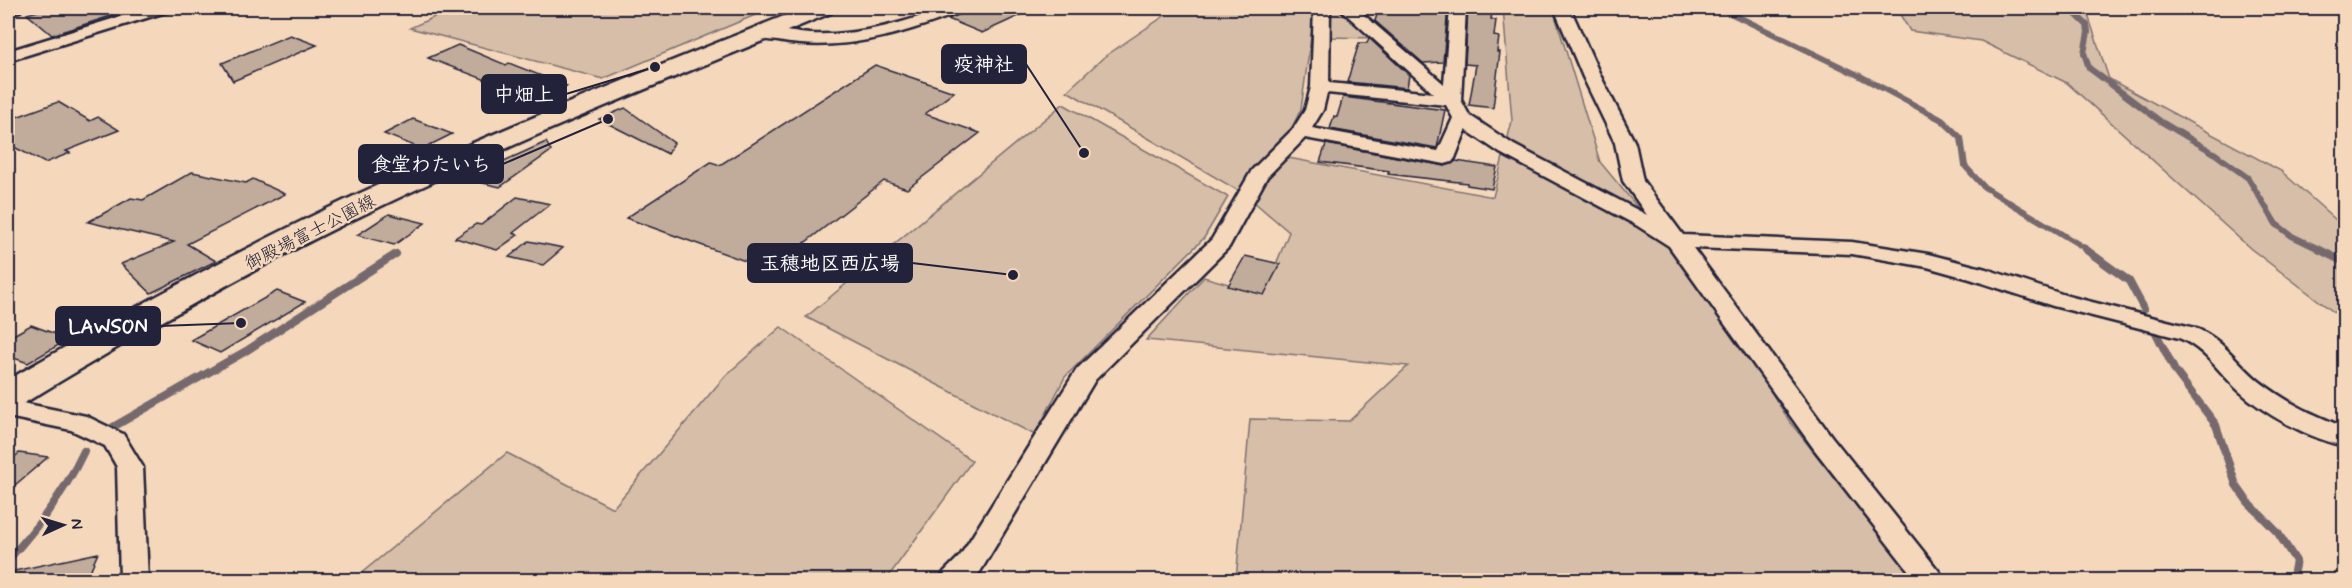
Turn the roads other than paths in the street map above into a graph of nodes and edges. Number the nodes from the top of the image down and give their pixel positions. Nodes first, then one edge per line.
1 (14, 8) edge
2 (163, 8) edge
3 (823, 8) edge
4 (957, 8) edge
5 (1322, 8) edge
6 (1458, 8) edge
7 (1562, 8) edge
8 (8, 9) edge
9 (1354, 9) edge
10 (761, 33) junction
11 (8, 56) edge
12 (1320, 87) junction
13 (1457, 109) junction
14 (1300, 132) junction
15 (1675, 241) junction
16 (8, 396) edge
17 (8, 409) edge
18 (2344, 437) edge
19 (130, 574) edge
20 (954, 580) edge
21 (1932, 580) edge

1 - 8 street
2 - 11 street
3 - 10 main road, 御殿場富士公園線
4 - 10 street
5 - 12 street
6 - 13 street
7 - 15 street
9 - 13 street
10 - 16 main road, 御殿場富士公園線
12 - 13 street
12 - 14 street
13 - 14 street
13 - 15 street
14 - 20 street
15 - 18 street
15 - 21 street
17 - 19 street

